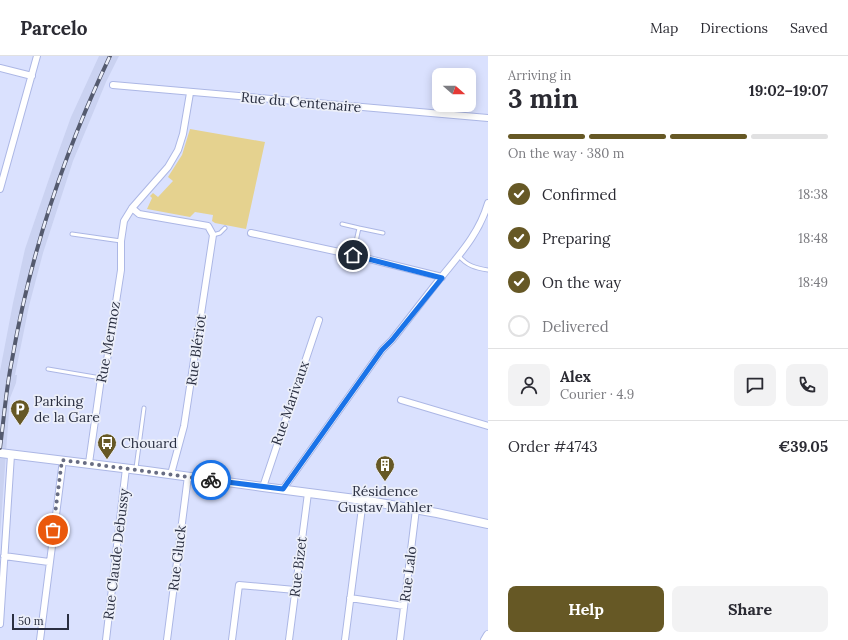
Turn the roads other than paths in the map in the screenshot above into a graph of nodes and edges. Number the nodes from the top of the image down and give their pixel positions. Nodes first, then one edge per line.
1 (37, 56) edge
2 (0, 68) edge
3 (32, 76) junction
4 (113, 85) dead end
5 (190, 93) junction
6 (488, 118) edge
7 (0, 189) edge
8 (488, 203) edge
9 (132, 208) junction
10 (342, 224) dead end
11 (225, 228) dead end
12 (359, 228) junction
13 (251, 233) dead end
14 (383, 233) dead end
15 (72, 234) dead end
16 (213, 235) junction
17 (121, 241) junction
18 (353, 255) junction
19 (459, 256) junction
20 (488, 270) edge
21 (442, 278) junction
22 (318, 320) dead end
23 (48, 370) dead end
24 (101, 378) junction
25 (401, 400) dead end
26 (144, 408) dead end
27 (488, 426) edge
28 (0, 453) edge
29 (11, 455) junction
30 (62, 460) junction
31 (89, 463) junction
32 (126, 468) junction
33 (136, 470) junction
34 (171, 474) junction
35 (188, 476) junction
36 (263, 487) junction
37 (283, 489) junction
38 (308, 493) junction
39 (363, 500) junction
40 (416, 509) junction
41 (488, 524) edge
42 (4, 556) junction
43 (49, 562) junction
44 (295, 590) junction
45 (350, 598) junction
46 (404, 606) junction
47 (0, 624) edge
48 (488, 635) edge
49 (40, 640) edge
50 (106, 640) edge
51 (167, 640) edge
52 (232, 640) edge
53 (289, 640) edge
54 (345, 640) edge
55 (400, 640) edge
56 (485, 640) edge

1 - 3 street
2 - 3 street
3 - 7 street
4 - 5 street, Rue du Centenaire
5 - 6 street, Rue du Centenaire
5 - 9 street
8 - 19 street
9 - 16 street
9 - 17 street, Rue Mermoz
10 - 12 lane
11 - 16 lane
12 - 14 lane
12 - 18 lane
13 - 18 street
15 - 17 lane
16 - 34 street, Rue Blériot
17 - 24 street, Rue Mermoz
18 - 21 street
19 - 20 lane
19 - 21 street
21 - 37 street
22 - 36 street, Rue Marivaux
23 - 24 lane
24 - 31 street, Rue Mermoz
25 - 27 street
26 - 33 lane
28 - 29 street
29 - 30 street
29 - 42 street
30 - 31 street
30 - 43 street
31 - 32 street
32 - 33 street
32 - 50 street, Rue Claude Debussy
33 - 34 street
34 - 35 street
35 - 36 street
35 - 51 street, Rue Gluck
36 - 37 street
37 - 38 street
38 - 39 street
38 - 44 street, Rue Bizet
39 - 40 street
39 - 45 street
40 - 41 street
40 - 46 street, Rue Lalo
42 - 43 street
42 - 47 street
43 - 49 street
44 - 52 street
44 - 53 street, Rue Bizet
45 - 46 street
45 - 54 street
46 - 55 street, Rue Lalo
48 - 56 street

